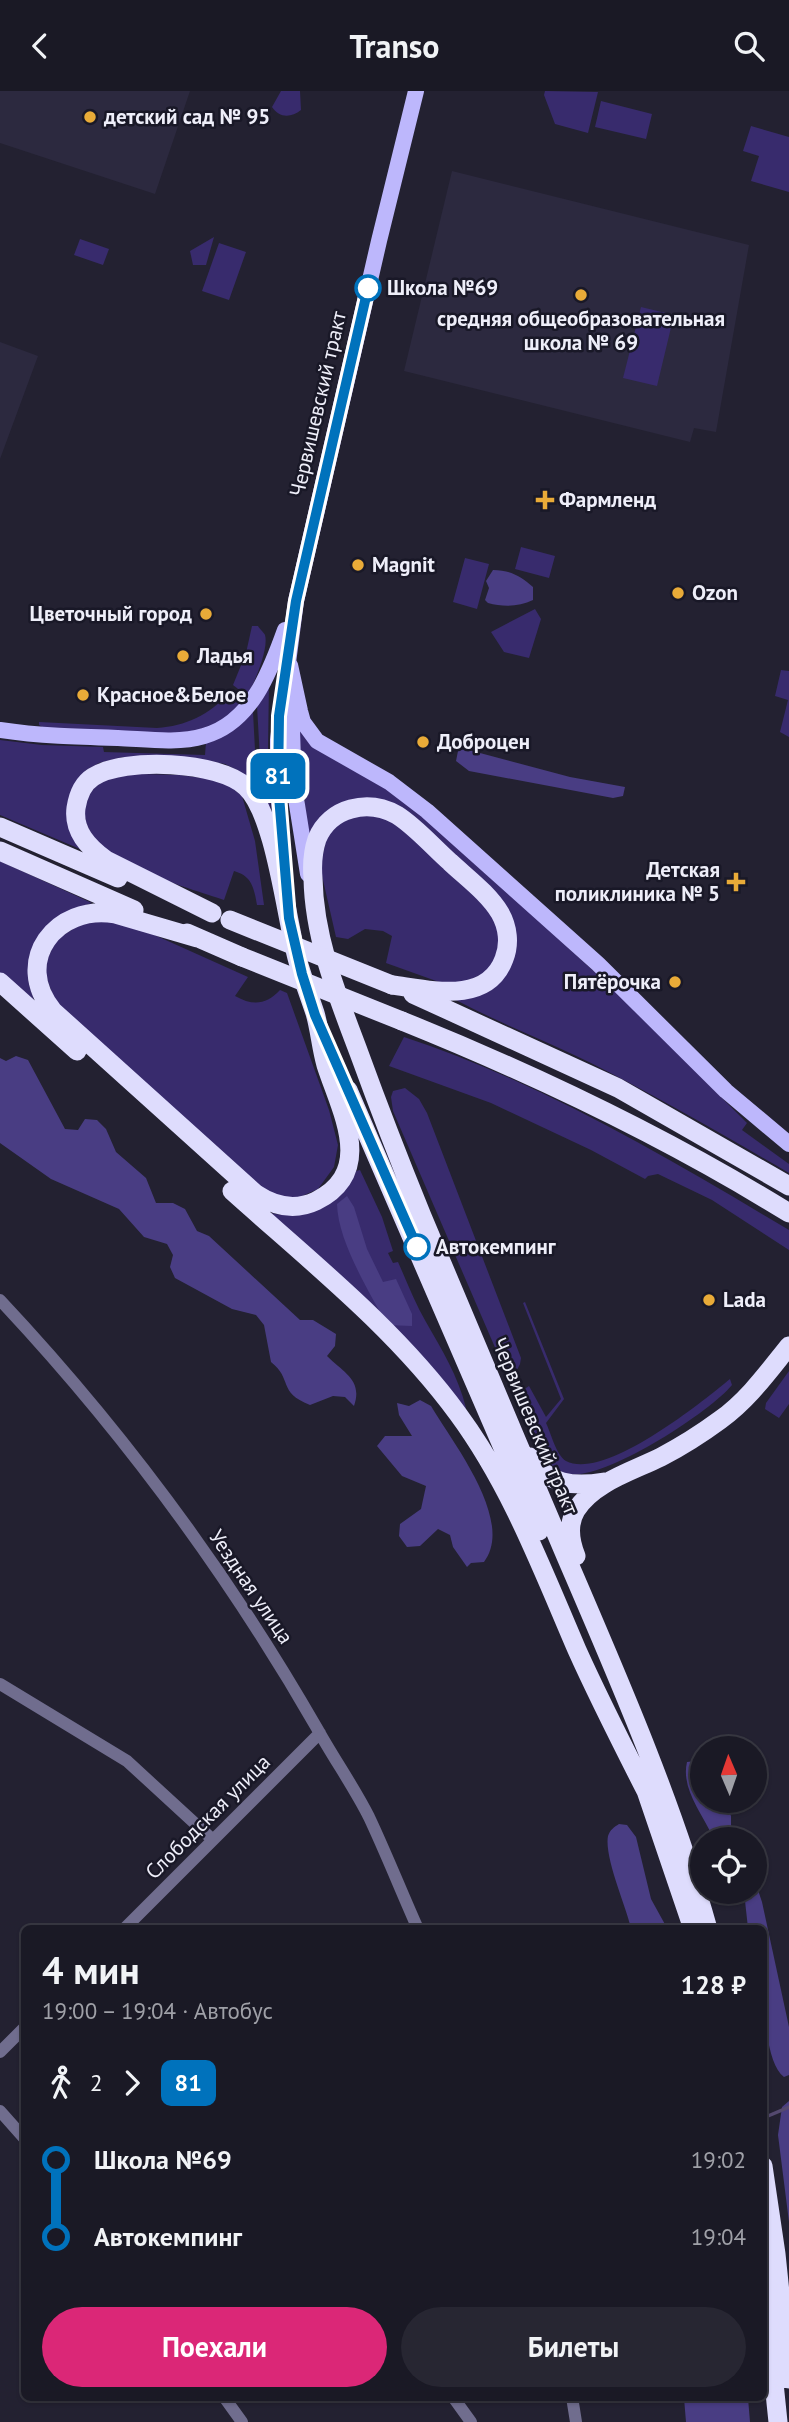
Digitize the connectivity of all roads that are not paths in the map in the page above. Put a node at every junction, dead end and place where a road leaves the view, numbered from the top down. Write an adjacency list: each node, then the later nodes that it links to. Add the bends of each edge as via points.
1 (416, 91): 2 (main road, Червишевский тракт)
2 (296, 601): 3 (main road, Червишевский тракт); 4 (main road, via 250,705 215,732 173,740)
3 (290, 654): 7 (main road, Червишевский тракт, via 294,786); 9 (main road, Червишевский тракт, via 277,756); 14 (main road, via 299,711 317,741 416,802 598,964 726,1091)
4 (0, 730)
5 (0, 827): 8 (highway)
6 (0, 851): 10 (highway)
7 (314, 907): 12 (highway, Червишевский тракт, via 312,873 318,836 336,815 365,806 405,821 494,905 504,921 508,941 503,963 489,981 454,992); 19 (highway, Червишевский тракт, via 350,1031)
8 (212, 913): 9 (highway, via 94,851 80,833 75,813 79,795 91,778 143,764 214,771 239,781 263,816); 12 (highway, bridge)
9 (289, 918): 13 (highway)
10 (197, 938): 13 (highway, via 115,914 80,915 59,926 46,942 36,979 53,1010 246,1187 265,1200 288,1207 309,1204 332,1190 345,1173 350,1154 345,1116); 16 (highway, bridge, via 558,1087)
11 (0, 982): 23 (highway, via 362,1309 458,1413 510,1498)
12 (392, 985): 15 (highway, via 618,1088)
13 (315, 1015): 23 (highway, Червишевский тракт, via 498,1434)
14 (789, 1144)
15 (789, 1186)
16 (784, 1211)
17 (0, 1300): 22 (street, Уездная улица, via 86,1396 192,1533)
18 (789, 1346): 20 (highway, via 722,1419)
19 (508, 1420): 20 (highway, via 533,1462 549,1477 574,1485); 24 (highway, Червишевский тракт, via 640,1731)
20 (612, 1481): 24 (highway, via 576,1511 570,1537 643,1713)
21 (0, 1684): 25 (street, via 127,1761)
22 (320, 1733): 25 (street, Слободская улица); 27 (street, Уездная улица, via 368,1815)
23 (647, 1793): 28 (highway)
24 (680, 1838): 29 (highway)
25 (213, 1840): 26 (street, Слободская улица)
26 (128, 1925)
27 (416, 1925)
28 (692, 1925)
29 (707, 1925)
30 (21, 2031): 31 (street)
31 (0, 2052)
32 (0, 2111): 33 (street)
33 (21, 2135)
34 (767, 2193): 36 (highway)
35 (767, 2315): 43 (highway)
36 (789, 2379)
37 (227, 2401): 40 (street)
38 (456, 2401): 41 (street)
39 (573, 2401): 42 (street)
40 (242, 2422)
41 (471, 2422)
42 (576, 2422)
43 (778, 2422)

